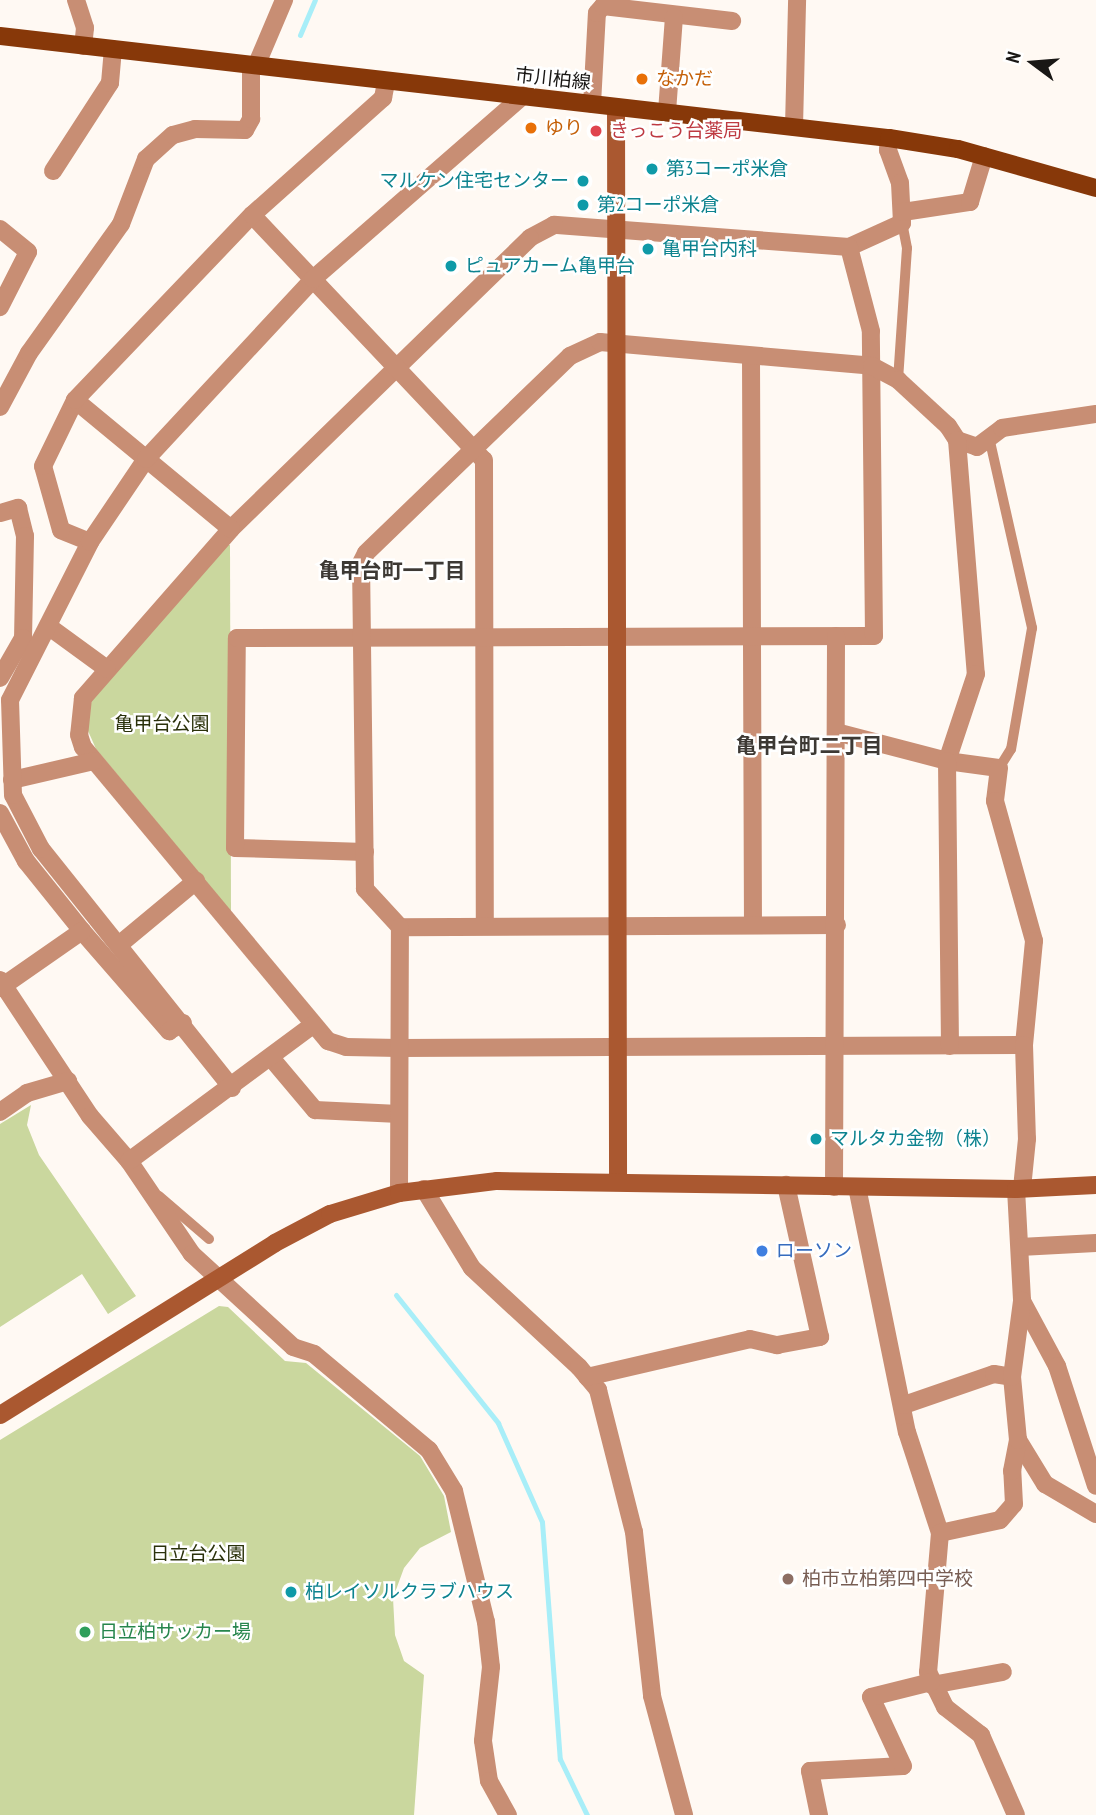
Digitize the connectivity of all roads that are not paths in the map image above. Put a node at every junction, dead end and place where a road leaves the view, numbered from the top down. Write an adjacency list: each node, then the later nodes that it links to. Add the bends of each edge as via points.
1 (76, 0): 8 (street, via 85,28)
2 (284, 0): 10 (street)
3 (797, 0): 16 (street)
4 (594, 5): 5 (street); 13 (street)
5 (674, 17): 6 (street); 15 (street)
6 (732, 21)
7 (0, 36): 8 (main road, 市川柏線)
8 (83, 46): 9 (main road, 市川柏線)
9 (113, 49): 10 (main road, 市川柏線); 19 (street, via 110,83)
10 (253, 66): 11 (main road, 市川柏線); 34 (street, via 251,119 245,130 195,129 173,135 146,159 121,224 29,353)
11 (386, 82): 12 (main road, 市川柏線); 21 (street, via 383,98)
12 (523, 96): 13 (main road, 市川柏線); 26 (street)
13 (592, 104): 14 (main road, 市川柏線)
14 (616, 107): 15 (main road, 市川柏線); 23 (street)
15 (667, 112): 16 (main road, 市川柏線)
16 (794, 127): 17 (main road, 市川柏線)
17 (889, 138): 18 (main road, 市川柏線); 22 (street)
18 (984, 156): 20 (main road, 市川柏線); 22 (street, via 970,202)
19 (53, 171)
20 (1096, 188)
21 (252, 215): 26 (street); 33 (street)
22 (902, 218): 25 (street); 32 (lane, via 907,248)
23 (618, 228): 25 (street); 28 (street); 31 (street, via 554,225 530,237)
24 (0, 229): 27 (street, via 28,252)
25 (849, 247): 30 (street, via 871,331)
26 (313, 279): 31 (street); 39 (street)
27 (0, 307)
28 (618, 343): 29 (street); 38 (street, via 600,342 570,356); 47 (street)
29 (751, 357): 30 (street); 44 (street)
30 (872, 366): 32 (street); 45 (street, via 874,636)
31 (397, 367): 38 (street); 41 (street)
32 (898, 380): 37 (street)
33 (75, 400): 39 (street); 42 (street, via 43,466 61,530)
34 (0, 407)
35 (1096, 414): 36 (street, via 1002,428)
36 (989, 437): 37 (street, via 977,447); 55 (lane, via 1032,628 1011,749)
37 (957, 440): 54 (street, via 975,674)
38 (476, 448): 46 (street, via 484,460); 48 (street, via 366,553 361,564)
39 (146, 460): 41 (street); 42 (street)
40 (0, 513): 50 (street, via 18,508 25,536 23,638)
41 (231, 529): 49 (street)
42 (90, 542): 43 (street)
43 (48, 626): 49 (street); 52 (street, via 10,700)
44 (752, 636): 45 (street); 47 (street); 62 (street)
45 (836, 636): 51 (street)
46 (484, 637): 47 (street); 48 (street); 60 (street)
47 (619, 637): 61 (street)
48 (362, 638): 58 (street); 58 (street, via 237,639 235,848)
49 (107, 669): 53 (street, via 79,710 79,735)
50 (0, 678)
51 (836, 732): 54 (street); 63 (street)
52 (6, 750): 56 (street)
53 (94, 761): 56 (street); 59 (street)
54 (947, 761): 55 (street); 73 (street)
55 (999, 768): 70 (street, via 995,801 1034,941)
56 (12, 780): 66 (street, via 13,795 41,849)
57 (0, 813): 65 (street, via 26,861)
58 (365, 852): 64 (street, via 365,889)
59 (196, 881): 66 (street); 69 (street)
60 (485, 925): 61 (street); 64 (street)
61 (619, 925): 62 (street); 71 (street)
62 (753, 925): 63 (street)
63 (837, 925): 72 (street)
64 (400, 927): 74 (street)
65 (82, 931): 67 (street); 68 (street, via 169,1031)
66 (120, 944): 68 (street)
67 (1, 985): 76 (street)
68 (183, 1023): 77 (street)
69 (313, 1024): 74 (street, via 328,1041 346,1047); 75 (street)
70 (1024, 1045): 73 (street); 87 (street, via 1027,1139)
71 (619, 1046): 72 (street); 74 (street); 81 (street)
72 (837, 1046): 73 (street); 84 (street)
73 (950, 1046)
74 (399, 1048): 79 (street)
75 (272, 1059): 77 (street); 79 (street, via 315,1110)
76 (68, 1081): 78 (street, via 27,1093); 80 (street, via 90,1116)
77 (232, 1088): 80 (street)
78 (0, 1112)
79 (399, 1114): 88 (street)
80 (129, 1161): 89 (street)
81 (618, 1182): 82 (street); 86 (street, via 497,1181)
82 (786, 1185): 84 (street); 95 (street, via 820,1337 777,1345 750,1339)
83 (1096, 1185): 87 (street)
84 (834, 1187): 85 (street)
85 (857, 1187): 87 (street); 97 (street)
86 (424, 1189): 88 (street); 95 (street, via 472,1268)
87 (1019, 1189): 92 (street)
88 (399, 1193): 93 (street, via 330,1214)
89 (152, 1199): 90 (lane, via 160,1195); 93 (street)
90 (209, 1239)
91 (1096, 1243): 92 (street)
92 (1020, 1247): 94 (street)
93 (216, 1280): 98 (street); 106 (street, via 293,1347 314,1354 429,1450 454,1491 486,1622 491,1667 484,1741 489,1781)
94 (1022, 1301): 96 (street); 100 (street, via 1057,1366)
95 (587, 1377): 107 (street, via 598,1390 634,1532 652,1696)
96 (1012, 1377): 97 (street, via 993,1374); 99 (street)
97 (904, 1405): 102 (street, via 907,1432)
98 (0, 1415)
99 (1018, 1440): 101 (street, via 1045,1484); 102 (street, via 1012,1471 1014,1504 1000,1520)
100 (1096, 1486)
101 (1096, 1514)
102 (940, 1533): 104 (street, via 926,1651)
103 (1003, 1672): 104 (street)
104 (932, 1683): 105 (street, via 945,1707 981,1735); 108 (street, via 871,1697 903,1766 810,1771)
105 (1011, 1812)
106 (508, 1815)
107 (684, 1815)
108 (819, 1815)

